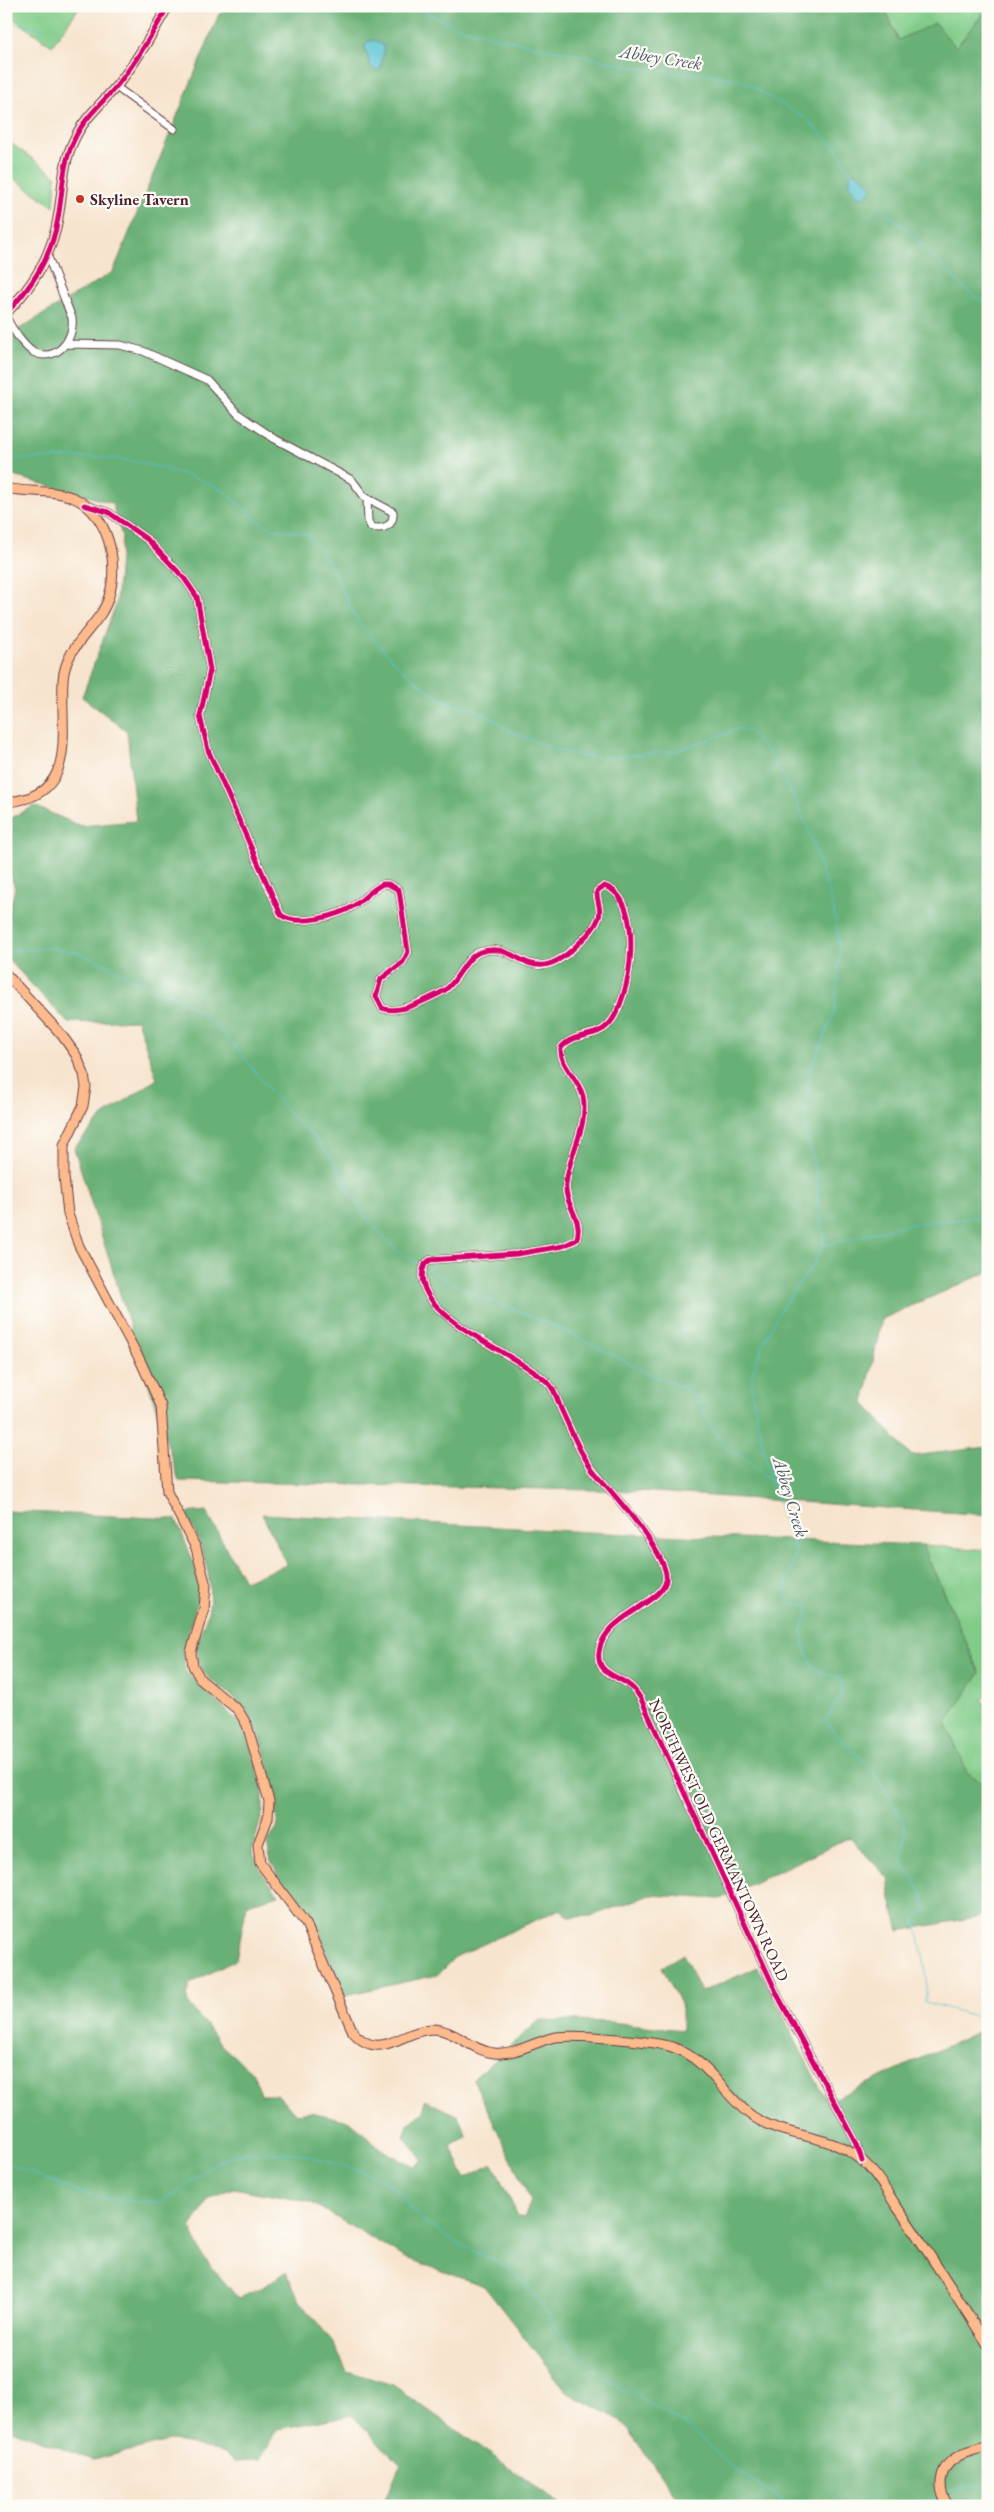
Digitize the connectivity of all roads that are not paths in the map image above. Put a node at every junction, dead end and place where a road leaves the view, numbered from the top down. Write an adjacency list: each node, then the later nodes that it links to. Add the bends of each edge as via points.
1 (168, 6): 2 (main road, via 143,50)
2 (116, 87): 3 (street); 4 (main road, via 82,125 71,146)
3 (174, 130)
4 (48, 257): 5 (main road); 6 (street, via 72,318 72,335)
5 (6, 315): 6 (street, via 28,348 35,352 52,353)
6 (66, 344): 8 (street, via 120,345 144,351 204,378 238,414 275,439 352,480)
7 (6, 488): 9 (main road, via 64,495)
8 (365, 497): 8 (street, via 371,527 388,526 393,512)
9 (84, 505): 10 (main road, via 99,521 110,550 113,571 110,595 67,662 63,679 63,755 56,776 49,786 32,798); 12 (street, NORTHWEST OLD GERMANTOWN ROAD, via 108,512 148,540 198,597 210,670 200,726 281,915 295,922 307,920 347,910 383,884 399,890 408,952 402,962 381,979 376,996 382,1008 400,1009 444,991 475,954 481,952 505,953 539,966 560,960 595,924 600,910 597,891 604,886 616,894 627,915 632,956 626,988 616,1012 603,1030 570,1039 561,1048 562,1059 578,1084 584,1104 581,1130 566,1185 578,1226 576,1240 563,1246 517,1254 430,1260 425,1264 423,1284 434,1303 450,1320 550,1385 583,1456 635,1520 664,1565 667,1574 663,1588 608,1630 600,1646 599,1662 603,1669 629,1684 641,1699 778,1996 857,2144)
10 (6, 802)
11 (6, 974): 12 (main road, via 61,1034 76,1055 84,1074 85,1098 68,1132 64,1150 68,1214 79,1246 161,1406 167,1492 196,1550 206,1586 204,1609 191,1652 193,1666 201,1680 238,1710 248,1725 269,1801 268,1815 258,1844 260,1863 306,1924 353,2032 363,2041 380,2046 419,2031 436,2030 496,2054 562,2036 670,2046 696,2060 756,2118 836,2146)
12 (862, 2161): 13 (main road, via 904,2217)
13 (988, 2345)
14 (988, 2446): 15 (main road, via 959,2455 946,2467 940,2486)
15 (948, 2506)

